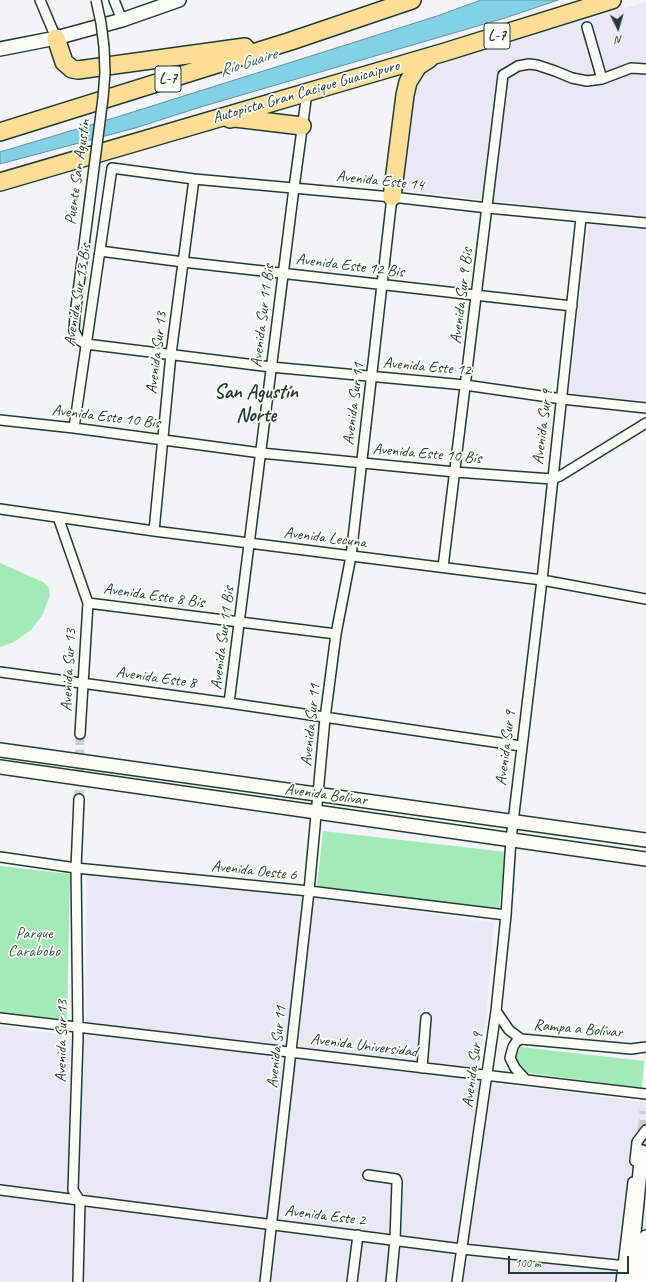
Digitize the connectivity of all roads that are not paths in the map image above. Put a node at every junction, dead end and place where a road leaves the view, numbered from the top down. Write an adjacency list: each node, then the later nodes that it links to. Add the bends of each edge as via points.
1 (40, 0): 9 (street)
2 (96, 0): 33 (street, Puente San Agustín, bridge, via 104,47 105,73 74,331 79,340)
3 (114, 0): 7 (street)
4 (176, 0): 7 (main road)
5 (412, 0): 10 (highway, L-7)
6 (612, 0): 12 (highway, Autopista Gran Cacique Guaicaipuro / L-7)
7 (122, 20): 9 (main road)
8 (587, 27): 14 (street)
9 (56, 38): 10 (highway, via 64,62 72,69 78,70); 11 (main road)
10 (291, 41): 18 (highway, L-7)
11 (0, 49)
12 (445, 52): 16 (highway, Autopista Gran Cacique Guaicaipuro / L-7); 23 (highway, via 418,66 408,82)
13 (646, 69): 14 (street, via 631,68)
14 (602, 79): 24 (street, Avenida Sur 9 Bis, via 587,81 572,78 529,64 518,66 503,75)
15 (306, 100): 17 (street, Avenida Sur 11 Bis)
16 (202, 122): 17 (highway, via 235,118); 21 (highway, Autopista Gran Cacique Guaicaipuro / L-7)
17 (302, 126): 22 (street, Avenida Sur 11 Bis)
18 (0, 132)
19 (112, 168): 20 (street, Avenida Este 14); 27 (street, Avenida Sur 13 Bis)
20 (194, 179): 22 (street, Avenida Este 14); 28 (street, Avenida Sur 13)
21 (0, 182)
22 (294, 188): 23 (street, Avenida Este 14); 29 (street, Avenida Sur 11 Bis)
23 (392, 196): 24 (street, Avenida Este 14); 30 (street, Avenida Sur 11)
24 (488, 208): 25 (street, Avenida Este 14); 31 (street, Avenida Sur 9 Bis)
25 (581, 218): 26 (street, Avenida Este 14); 32 (street, Avenida Sur 9)
26 (646, 223)
27 (100, 250): 28 (street, Avenida Este 12 Bis); 33 (street, Avenida Sur 13 Bis)
28 (184, 262): 29 (street, Avenida Este 12 Bis); 34 (street, Avenida Sur 13)
29 (283, 273): 30 (street, Avenida Este 12 Bis); 35 (street, Avenida Sur 11 Bis)
30 (382, 285): 31 (street, Avenida Este 12 Bis); 36 (street, Avenida Sur 11)
31 (477, 296): 32 (street, Avenida Este 12 Bis); 37 (street, Avenida Sur 9 Bis)
32 (572, 306): 38 (street, Avenida Sur 9)
33 (86, 344): 34 (street, Avenida Este 12); 42 (street, Avenida Sur 13 Bis)
34 (171, 354): 35 (street, Avenida Este 12); 43 (street, Avenida Sur 13)
35 (271, 367): 36 (street, Avenida Este 12); 44 (street, Avenida Sur 11 Bis)
36 (372, 377): 37 (street, Avenida Este 12); 45 (street, Avenida Sur 11)
37 (465, 385): 38 (street, Avenida Este 12); 46 (street, Avenida Sur 9 Bis)
38 (562, 399): 39 (street, Avenida Este 12); 47 (street, Avenida Sur 9)
39 (646, 408)
40 (0, 420): 42 (street, Avenida Este 10 Bis)
41 (646, 423): 47 (street)
42 (74, 428): 43 (street, Avenida Este 10 Bis)
43 (162, 439): 44 (street, Avenida Este 10 Bis); 50 (street, Avenida Sur 13)
44 (261, 452): 45 (street, Avenida Este 10 Bis); 51 (street, Avenida Sur 11 Bis)
45 (362, 463): 46 (street, Avenida Este 10 Bis); 52 (street, Avenida Sur 11)
46 (455, 472): 47 (street, Avenida Este 10 Bis); 53 (street, Avenida Sur 9 Bis)
47 (552, 479): 54 (street, Avenida Sur 9)
48 (0, 509): 49 (street, Avenida Lecuna)
49 (58, 516): 50 (street, Avenida Lecuna); 56 (street, Avenida Sur 13)
50 (154, 531): 51 (street, Avenida Lecuna)
51 (249, 543): 52 (street, Avenida Lecuna); 57 (street, Avenida Sur 11 Bis)
52 (351, 556): 53 (street, Avenida Lecuna); 58 (street, Avenida Sur 11)
53 (444, 568): 54 (street, Avenida Lecuna)
54 (542, 580): 55 (street, Avenida Lecuna); 64 (street, Avenida Sur 9)
55 (646, 599)
56 (88, 603): 57 (street, Avenida Este 8 Bis); 60 (street, Avenida Sur 13)
57 (240, 623): 58 (street, Avenida Este 8 Bis); 61 (street, Avenida Sur 11 Bis)
58 (336, 634): 62 (street, Avenida Sur 11)
59 (0, 672): 60 (street, Avenida Este 8)
60 (84, 683): 61 (street, Avenida Este 8); 63 (street, Avenida Sur 13)
61 (229, 703): 62 (street, Avenida Este 8)
62 (326, 718): 64 (street, Avenida Este 8); 67 (street, Avenida Sur 11)
63 (80, 734)
64 (521, 746): 70 (street, Avenida Sur 9)
65 (0, 750): 67 (main road, Avenida Bolívar)
66 (0, 767): 69 (main road, Avenida Bolívar)
67 (319, 794): 69 (street, Avenida Sur 11); 70 (main road, Avenida Bolívar)
68 (79, 799): 75 (street, Avenida Sur 13)
69 (317, 811): 71 (main road, Avenida Bolívar); 76 (street, Avenida Sur 11)
70 (513, 821): 71 (street, Avenida Sur 9); 72 (main road, Avenida Bolívar)
71 (511, 839): 74 (main road, Avenida Bolívar); 77 (street, Avenida Sur 9)
72 (646, 840)
73 (0, 857): 75 (street, Avenida Oeste 6)
74 (646, 859)
75 (76, 868): 76 (street, Avenida Oeste 6); 81 (street, Avenida Sur 13)
76 (309, 891): 77 (street, Avenida Oeste 6); 84 (street, Avenida Sur 11)
77 (506, 915): 78 (street, Avenida Sur 9)
78 (496, 1011): 82 (street, Rampa a Bolívar, via 509,1030); 86 (street, Avenida Sur 9)
79 (0, 1018): 81 (street, Avenida Universidad)
80 (426, 1018): 85 (street)
81 (78, 1027): 84 (street, Avenida Universidad); 96 (street, Avenida Sur 13, via 73,1190)
82 (521, 1039): 83 (street, Rampa a Bolívar, via 631,1049); 87 (street, via 513,1047 510,1058)
83 (646, 1047)
84 (292, 1052): 85 (street, Avenida Universidad); 97 (street, Avenida Sur 11)
85 (422, 1068): 86 (street, Avenida Universidad)
86 (487, 1076): 87 (street, Avenida Universidad); 101 (street, Avenida Sur 9)
87 (526, 1080): 88 (street, Avenida Universidad)
88 (631, 1092): 89 (street, Avenida Universidad); 90 (street)
89 (646, 1094)
90 (646, 1098)
91 (646, 1130): 93 (street)
92 (646, 1134): 93 (street)
93 (640, 1147): 102 (main road); 102 (street, via 626,1241)
94 (368, 1176): 100 (street, via 396,1179)
95 (0, 1190): 96 (street, Avenida Este 2)
96 (80, 1201): 97 (street, Avenida Este 2); 103 (street, Avenida Sur 13)
97 (272, 1225): 98 (street, Avenida Este 2); 104 (street, Avenida Sur 11)
98 (358, 1235): 100 (street, Avenida Este 2); 105 (street)
99 (646, 1237): 102 (main road)
100 (395, 1240): 101 (street, Avenida Este 2); 106 (street)
101 (462, 1248): 102 (street, Avenida Este 2); 107 (street, Avenida Sur 9)
102 (639, 1268): 108 (main road); 109 (main road); 110 (main road)
103 (78, 1282)
104 (265, 1282)
105 (352, 1282)
106 (390, 1282)
107 (457, 1282)
108 (622, 1282)
109 (629, 1282)
110 (641, 1282)

